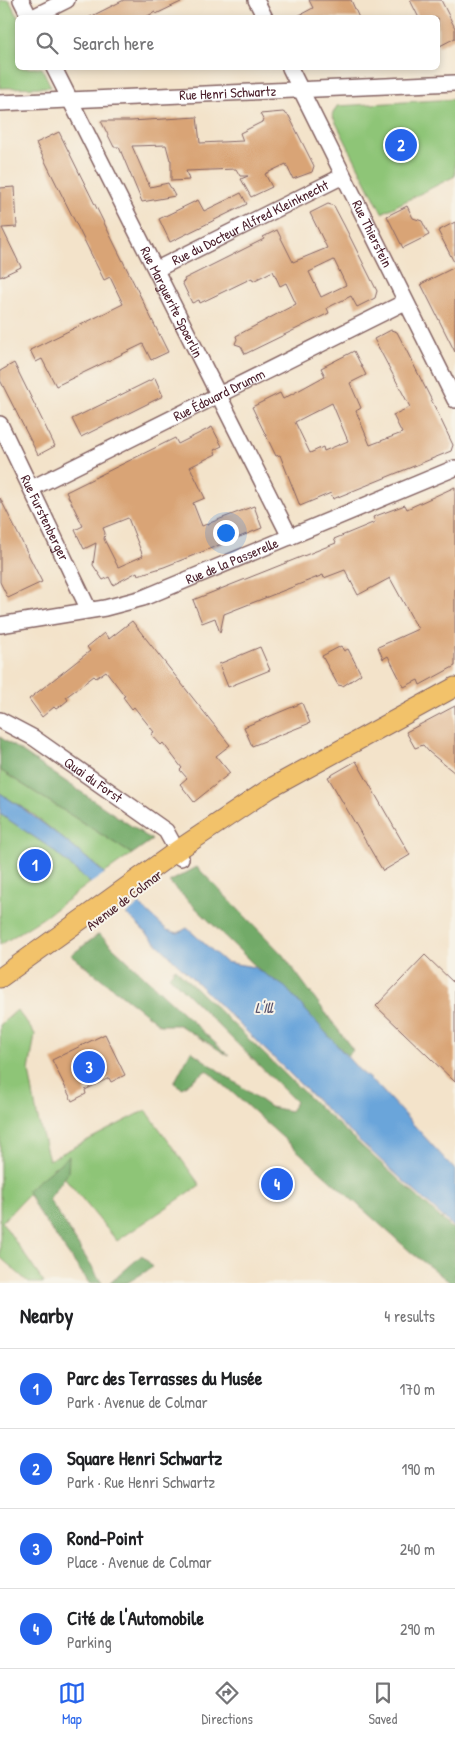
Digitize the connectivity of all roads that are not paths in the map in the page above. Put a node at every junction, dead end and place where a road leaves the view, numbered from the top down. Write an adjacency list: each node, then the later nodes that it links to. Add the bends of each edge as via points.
1 (21, 0): 4 (street)
2 (67, 0): 5 (street)
3 (256, 0): 6 (street)
4 (28, 15)
5 (36, 15)
6 (264, 15)
7 (55, 70): 11 (street, Rue Marguerite Spoerlin)
8 (291, 70): 10 (street, Rue Thierstein)
9 (455, 83): 10 (street, Rue Henri Schwartz)
10 (302, 90): 11 (street, Rue Henri Schwartz); 13 (street, Rue Thierstein)
11 (72, 100): 12 (street, Rue Henri Schwartz); 14 (street, Rue Marguerite Spoerlin)
12 (0, 103)
13 (343, 176): 14 (street, Rue du Docteur Alfred Kleinknecht); 15 (street, Rue Thierstein)
14 (157, 269): 16 (street, Rue Marguerite Spoerlin)
15 (405, 302): 16 (street, Rue Édouard Drumm); 17 (street, Rue Thierstein)
16 (220, 395): 20 (street, Rue Édouard Drumm); 21 (street, Rue Marguerite Spoerlin)
17 (455, 400)
18 (0, 424): 20 (street, Rue Furstenberger)
19 (455, 468): 21 (street, Rue de la Passerelle)
20 (32, 488): 22 (street, Rue Furstenberger)
21 (290, 537): 22 (street, Rue de la Passerelle, via 143,598)
22 (89, 610): 23 (street, Rue de la Passerelle)
23 (0, 625)
24 (455, 687): 26 (main road, Avenue de Colmar, via 269,789)
25 (0, 720): 26 (street, Quai du Forst, via 34,738 166,831)
26 (174, 858): 27 (main road, Avenue de Colmar); 27 (main road, Avenue de Colmar, via 88,915)
27 (60, 941): 28 (main road, Avenue de Colmar); 29 (main road, Avenue de Colmar)
28 (0, 978)
29 (0, 993)

